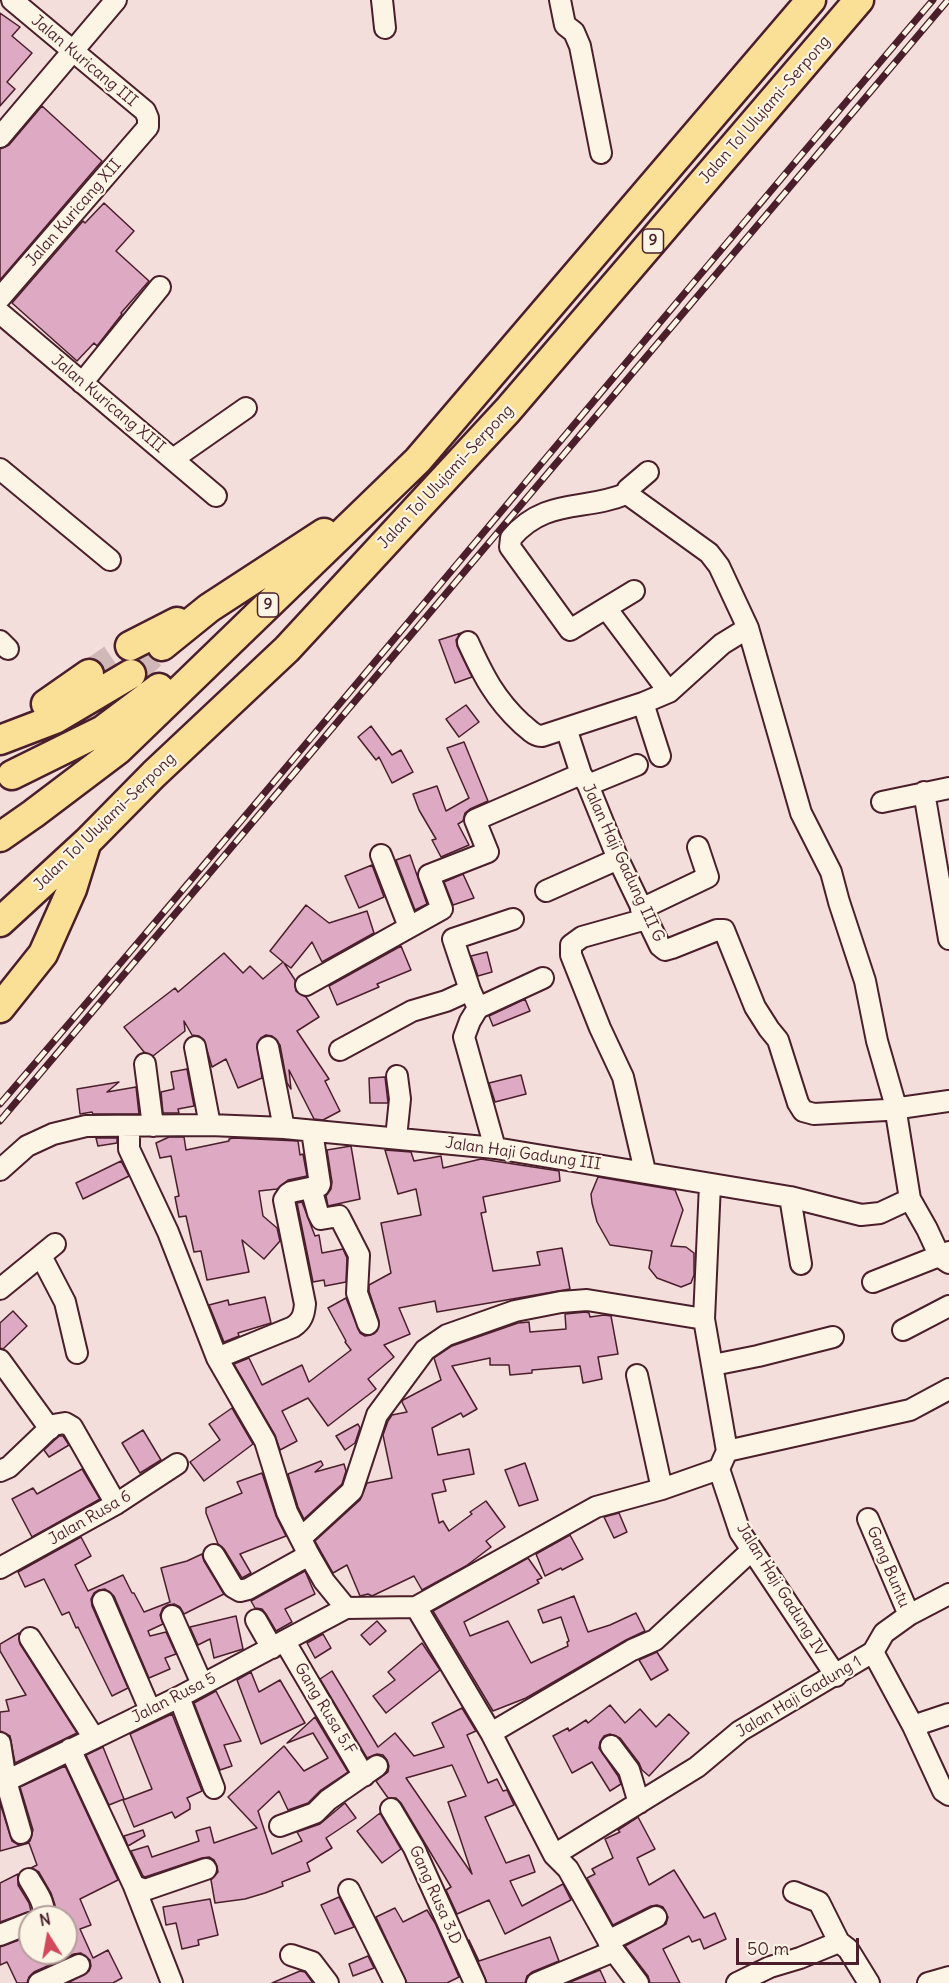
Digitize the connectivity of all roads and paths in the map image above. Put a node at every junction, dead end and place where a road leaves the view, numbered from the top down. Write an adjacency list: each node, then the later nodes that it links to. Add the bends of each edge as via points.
1 (12, 0): 8 (street, Jalan Kuricang III)
2 (116, 0): 8 (street)
3 (382, 0): 7 (street)
4 (560, 0): 11 (street, via 565,25 574,32 580,46)
5 (811, 0): 18 (highway, Jalan Tol Ulujami–Serpong / 9)
6 (859, 0): 46 (highway, Jalan Tol Ulujami–Serpong / 9, via 508,410 287,649)
7 (385, 28)
8 (72, 51): 9 (street, Jalan Kuricang III, via 145,111); 10 (street)
9 (148, 127): 13 (street, Jalan Kuricang XII)
10 (2, 131)
11 (601, 153)
12 (160, 287): 15 (street)
13 (0, 298)
14 (0, 313): 15 (street, Jalan Kuricang XIII)
15 (82, 383): 17 (street, Jalan Kuricang XIII)
16 (246, 408): 17 (street)
17 (173, 459): 22 (street, Jalan Kuricang XIII)
18 (418, 460): 23 (highway); 45 (highway, Jalan Tol Ulujami–Serpong / 9, via 119,749)
19 (0, 469): 24 (street)
20 (648, 472): 21 (street)
21 (628, 493): 27 (street, via 543,513 511,538 510,547 570,630); 28 (street, via 709,553)
22 (216, 496)
23 (322, 534): 26 (highway); 40 (highway, via 233,623 151,696 103,730)
24 (110, 560)
25 (634, 591): 27 (street)
26 (209, 608): 30 (highway); 31 (highway)
27 (606, 608): 34 (street)
28 (748, 628): 34 (street, via 722,644); 69 (street, via 801,813 831,872 866,981 877,1041)
29 (468, 642): 36 (street, via 486,682 506,709 529,730 542,736)
30 (130, 646)
31 (162, 646)
32 (89, 674): 37 (highway)
33 (130, 674): 37 (highway, via 55,719)
34 (669, 692): 35 (street)
35 (643, 703): 36 (street); 38 (street)
36 (566, 728): 41 (street, Jalan Haji Gadung III G)
37 (0, 738)
38 (660, 756)
39 (637, 765): 41 (street)
40 (12, 775)
41 (585, 780): 49 (street, Jalan Haji Gadung III G); 51 (street, via 475,819 488,852 429,875)
42 (949, 788): 43 (street)
43 (924, 792): 44 (street); 56 (street)
44 (882, 802)
45 (0, 837)
46 (87, 842): 54 (highway, Jalan Tol Ulujami–Serpong / 9); 61 (highway, via 72,889 43,954)
47 (698, 847): 52 (street, via 708,877)
48 (381, 855): 55 (street)
49 (618, 859): 50 (street); 52 (street, Jalan Haji Gadung III G)
50 (546, 891)
51 (442, 909): 55 (street); 57 (street)
52 (644, 914): 69 (street, Jalan Haji Gadung III G, via 665,950 724,930 755,1007 778,1040 803,1111 814,1114); 78 (street, via 582,937 571,945 571,955 623,1077)
53 (513, 919): 57 (street)
54 (0, 922)
55 (409, 927): 59 (street)
56 (949, 939)
57 (454, 942): 60 (street)
58 (543, 978): 62 (street)
59 (306, 986)
60 (470, 990): 62 (street); 65 (street, via 412,1011)
61 (0, 1008)
62 (478, 1008): 76 (street, via 464,1037)
63 (195, 1047): 70 (street)
64 (268, 1047): 73 (street)
65 (340, 1050)
66 (145, 1064): 71 (street)
67 (397, 1076): 75 (street, via 400,1099)
68 (949, 1101): 69 (street, Jalan Haji Gadung III G)
69 (896, 1108): 82 (street)
70 (210, 1125): 71 (street, Jalan Haji Gadung III); 73 (street, Jalan Haji Gadung III)
71 (153, 1126): 72 (street, Jalan Haji Gadung III)
72 (129, 1127): 77 (street, Jalan Haji Gadung III, via 86,1126 53,1134 27,1146); 93 (street, via 129,1149 168,1232)
73 (284, 1128): 74 (street, Jalan Haji Gadung III)
74 (312, 1131): 75 (street, Jalan Haji Gadung III); 80 (street, via 320,1180 319,1186)
75 (396, 1137): 76 (street, Jalan Haji Gadung III)
76 (495, 1148): 78 (street, Jalan Haji Gadung III)
77 (0, 1170)
78 (645, 1171): 79 (street, Jalan Haji Gadung III)
79 (710, 1184): 81 (street, Jalan Haji Gadung III); 88 (street)
80 (311, 1188): 89 (street, via 321,1219 339,1216 359,1255 357,1293); 93 (street, via 288,1194 284,1200 306,1304 301,1322)
81 (790, 1197): 82 (street, Jalan Haji Gadung III, via 861,1215 880,1213); 84 (street)
82 (909, 1199): 83 (street)
83 (946, 1258): 85 (street)
84 (801, 1264)
85 (873, 1282)
86 (0, 1289): 92 (street, via 48,1250)
87 (949, 1306): 90 (street)
88 (704, 1319): 95 (street); 106 (street, via 587,1300 515,1311 447,1335 425,1350 377,1415 352,1491)
89 (368, 1324)
90 (903, 1330)
91 (833, 1337): 95 (street)
92 (77, 1353)
93 (217, 1358): 106 (street, via 265,1440 287,1512)
94 (0, 1360): 98 (street)
95 (714, 1365): 99 (street)
96 (637, 1375): 103 (street)
97 (949, 1389): 99 (street, via 910,1410)
98 (50, 1429): 102 (street); 104 (street, via 65,1423 72,1427)
99 (728, 1451): 101 (street)
100 (177, 1464): 104 (street, Jalan Rusa 6)
101 (719, 1469): 103 (street); 107 (street, Jalan Haji Gadung IV, via 740,1532)
102 (0, 1471)
103 (662, 1489): 113 (street, via 596,1507)
104 (116, 1504): 109 (street, Jalan Rusa 6)
105 (868, 1519): 114 (street, Gang Buntu)
106 (305, 1546): 108 (street, via 240,1591 233,1587); 112 (street, via 324,1581)
107 (752, 1550): 120 (street, Jalan Haji Gadung IV); 126 (street, via 655,1640)
108 (214, 1555)
109 (0, 1568)
110 (949, 1594): 114 (street, Jalan Haji Gadung 1)
111 (103, 1601): 123 (street)
112 (346, 1608): 113 (street); 118 (street, Jalan Rusa 5)
113 (416, 1608): 126 (street)
114 (909, 1615): 119 (street, Jalan Haji Gadung 1, via 884,1633)
115 (172, 1616): 121 (street)
116 (256, 1620): 118 (street, Gang Rusa 5.F)
117 (30, 1638): 127 (street)
118 (278, 1645): 121 (street, Jalan Rusa 5); 136 (street, Gang Rusa 5.F, via 371,1771 315,1813)
119 (873, 1652): 120 (street, Jalan Haji Gadung 1); 125 (street)
120 (836, 1676): 134 (street, Jalan Haji Gadung 1, via 740,1731 697,1767)
121 (202, 1684): 122 (street, Jalan Rusa 5)
122 (179, 1697): 123 (street, Jalan Rusa 5); 132 (street)
123 (150, 1710): 127 (street, Jalan Rusa 5)
124 (949, 1714): 125 (street)
125 (913, 1726): 133 (street, via 943,1791)
126 (491, 1734): 138 (street)
127 (94, 1738): 130 (street, Jalan Rusa 5)
128 (0, 1743): 131 (street)
129 (611, 1746): 134 (street, via 629,1770)
130 (70, 1749): 131 (street, Jalan Rusa 5); 141 (street)
131 (3, 1783): 137 (street)
132 (214, 1788)
133 (949, 1795)
134 (639, 1803): 138 (street, Jalan Haji Gadung 1)
135 (391, 1809): 157 (street, Gang Rusa 3.D, via 414,1848)
136 (280, 1826)
137 (21, 1833)
138 (554, 1855): 149 (street, via 568,1869)
139 (206, 1869): 141 (street, via 145,1890)
140 (29, 1879): 144 (street)
141 (134, 1886): 154 (street)
142 (349, 1890): 156 (street)
143 (794, 1892): 148 (street, via 819,1902)
144 (43, 1905)
145 (656, 1917): 149 (street)
146 (18, 1928): 147 (street)
147 (0, 1935)
148 (839, 1942): 160 (street, via 770,1966); 161 (street, via 848,1949)
149 (611, 1946): 158 (street); 159 (street)
150 (291, 1955): 155 (street, via 312,1962)
151 (79, 1965): 153 (street)
152 (949, 1977): 162 (street)
153 (39, 1983)
154 (172, 1983)
155 (328, 1983)
156 (395, 1983)
157 (475, 1983)
158 (537, 1983)
159 (638, 1983)
160 (737, 1983)
161 (869, 1983)
162 (928, 1983)

